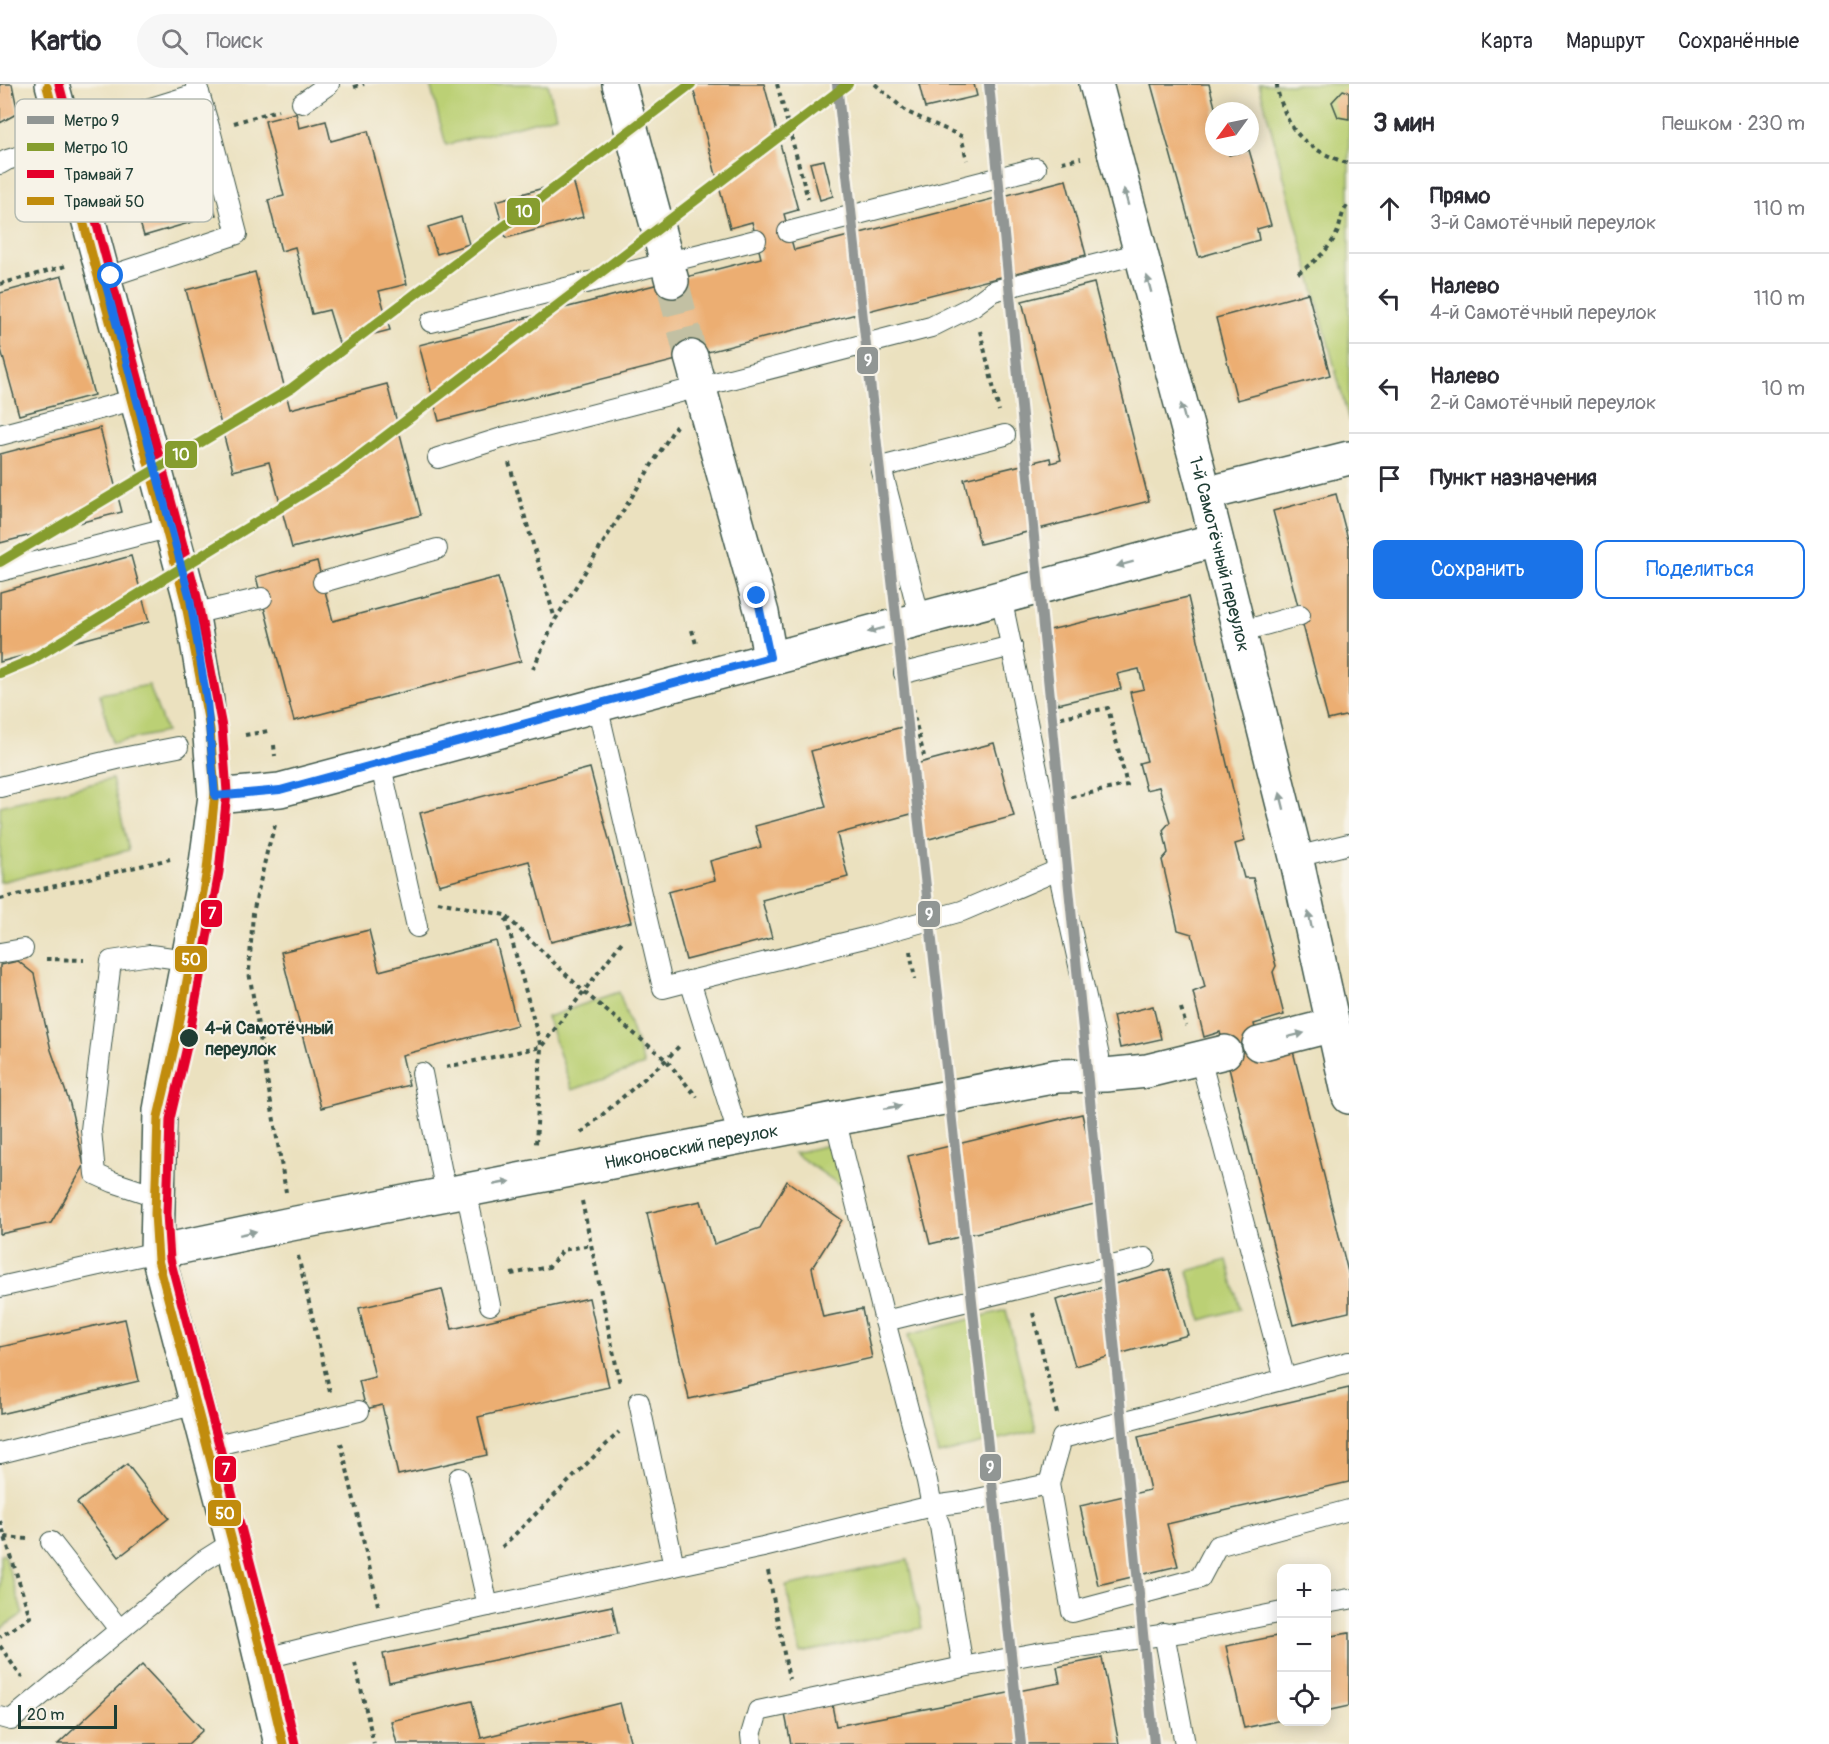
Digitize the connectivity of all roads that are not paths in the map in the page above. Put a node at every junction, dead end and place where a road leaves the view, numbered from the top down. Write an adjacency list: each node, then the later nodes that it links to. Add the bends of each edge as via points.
1 (52, 84): 6 (street)
2 (329, 84): 8 (lane)
3 (619, 84): 17 (street)
4 (1096, 84): 16 (street, 1-й Самотёчный переулок, one-way to 4)
5 (197, 89): 7 (lane)
6 (59, 99)
7 (171, 99)
8 (302, 103)
9 (213, 142): 18 (lane, via 237,234)
10 (15, 157): 11 (lane)
11 (0, 164)
12 (1036, 168): 14 (lane)
13 (93, 222): 18 (street)
14 (788, 232)
15 (756, 240): 17 (lane)
16 (1141, 253): 20 (lane, via 993,291 974,306 930,327); 26 (street, 1-й Самотёчный переулок, one-way to 16)
17 (669, 272): 19 (lane)
18 (104, 278): 21 (street)
19 (431, 322)
20 (696, 372): 24 (lane); 39 (street, via 762,613)
21 (137, 399): 22 (lane); 27 (street)
22 (0, 435)
23 (1005, 435): 36 (lane, via 881,467)
24 (438, 458)
25 (1348, 461): 26 (street)
26 (1205, 494): 28 (street, 1-й Самотёчный переулок)
27 (171, 527): 30 (lane); 34 (street)
28 (1216, 540): 32 (street, one-way to 32); 37 (street, 1-й Самотёчный переулок)
29 (437, 549): 31 (lane)
30 (0, 571)
31 (323, 582)
32 (1001, 597): 36 (street); 38 (lane)
33 (262, 598): 34 (lane)
34 (192, 614): 45 (street, via 207,701)
35 (1300, 615): 37 (lane)
36 (920, 619): 39 (street, one-way to 39)
37 (1239, 632): 47 (street, 1-й Самотёчный переулок, one-way to 37)
38 (1012, 646): 40 (lane); 48 (lane)
39 (770, 657): 41 (street)
40 (904, 673)
41 (597, 705): 43 (street); 53 (lane, via 663,988)
42 (178, 747): 44 (lane)
43 (380, 762): 45 (street, via 280,790); 49 (lane)
44 (0, 788)
45 (215, 796): 52 (street)
46 (1349, 844): 47 (lane)
47 (1296, 857): 54 (street, 1-й Самотёчный переулок, one-way to 47)
48 (1058, 870): 53 (lane, via 962,911); 57 (lane)
49 (417, 927)
50 (23, 948): 51 (lane)
51 (0, 953)
52 (187, 960): 63 (street, via 160,1110); 63 (lane, via 150,955 111,961 91,1130 95,1174)
53 (690, 981): 61 (lane)
54 (1333, 1025): 55 (street, one-way to 54); 59 (street, 1-й Самотёчный переулок)
55 (1259, 1044)
56 (1212, 1055): 60 (street, Никоновский переулок, one-way to 56, via 1057,1076 1147,1071); 70 (lane)
57 (1100, 1056)
58 (422, 1073): 62 (lane)
59 (1349, 1097)
60 (835, 1118): 61 (street, Никоновский переулок); 68 (lane)
61 (739, 1137): 62 (street, Никоновский переулок, one-way to 61)
62 (456, 1192): 64 (street, Никоновский переулок, one-way to 62); 67 (lane)
63 (158, 1197): 64 (street)
64 (157, 1252): 66 (lane); 72 (street)
65 (1144, 1258): 68 (lane)
66 (0, 1287)
67 (489, 1305)
68 (885, 1321): 78 (lane)
69 (1349, 1362): 70 (lane)
70 (1285, 1379): 77 (lane, via 1062,1438)
71 (639, 1402): 82 (lane)
72 (197, 1404): 74 (street); 75 (lane)
73 (359, 1411): 74 (lane)
74 (208, 1447): 81 (street)
75 (0, 1453)
76 (459, 1478): 85 (lane)
77 (1049, 1484): 78 (lane); 79 (lane, via 1072,1612 1200,1578 1217,1546)
78 (932, 1506): 82 (lane); 90 (lane, via 940,1526)
79 (1349, 1510)
80 (51, 1542): 87 (lane)
81 (233, 1542): 87 (lane, via 211,1554); 89 (street)
82 (674, 1566): 85 (lane)
83 (1349, 1599): 84 (lane)
84 (1331, 1602)
85 (488, 1606): 89 (lane)
86 (1277, 1613): 88 (lane)
87 (118, 1629): 91 (lane, via 11,1720)
88 (1164, 1633): 90 (lane); 94 (lane)
89 (262, 1659): 92 (street)
90 (963, 1667): 93 (lane, via 758,1711)
91 (0, 1717)
92 (280, 1744)
93 (752, 1744)
94 (1185, 1744)

